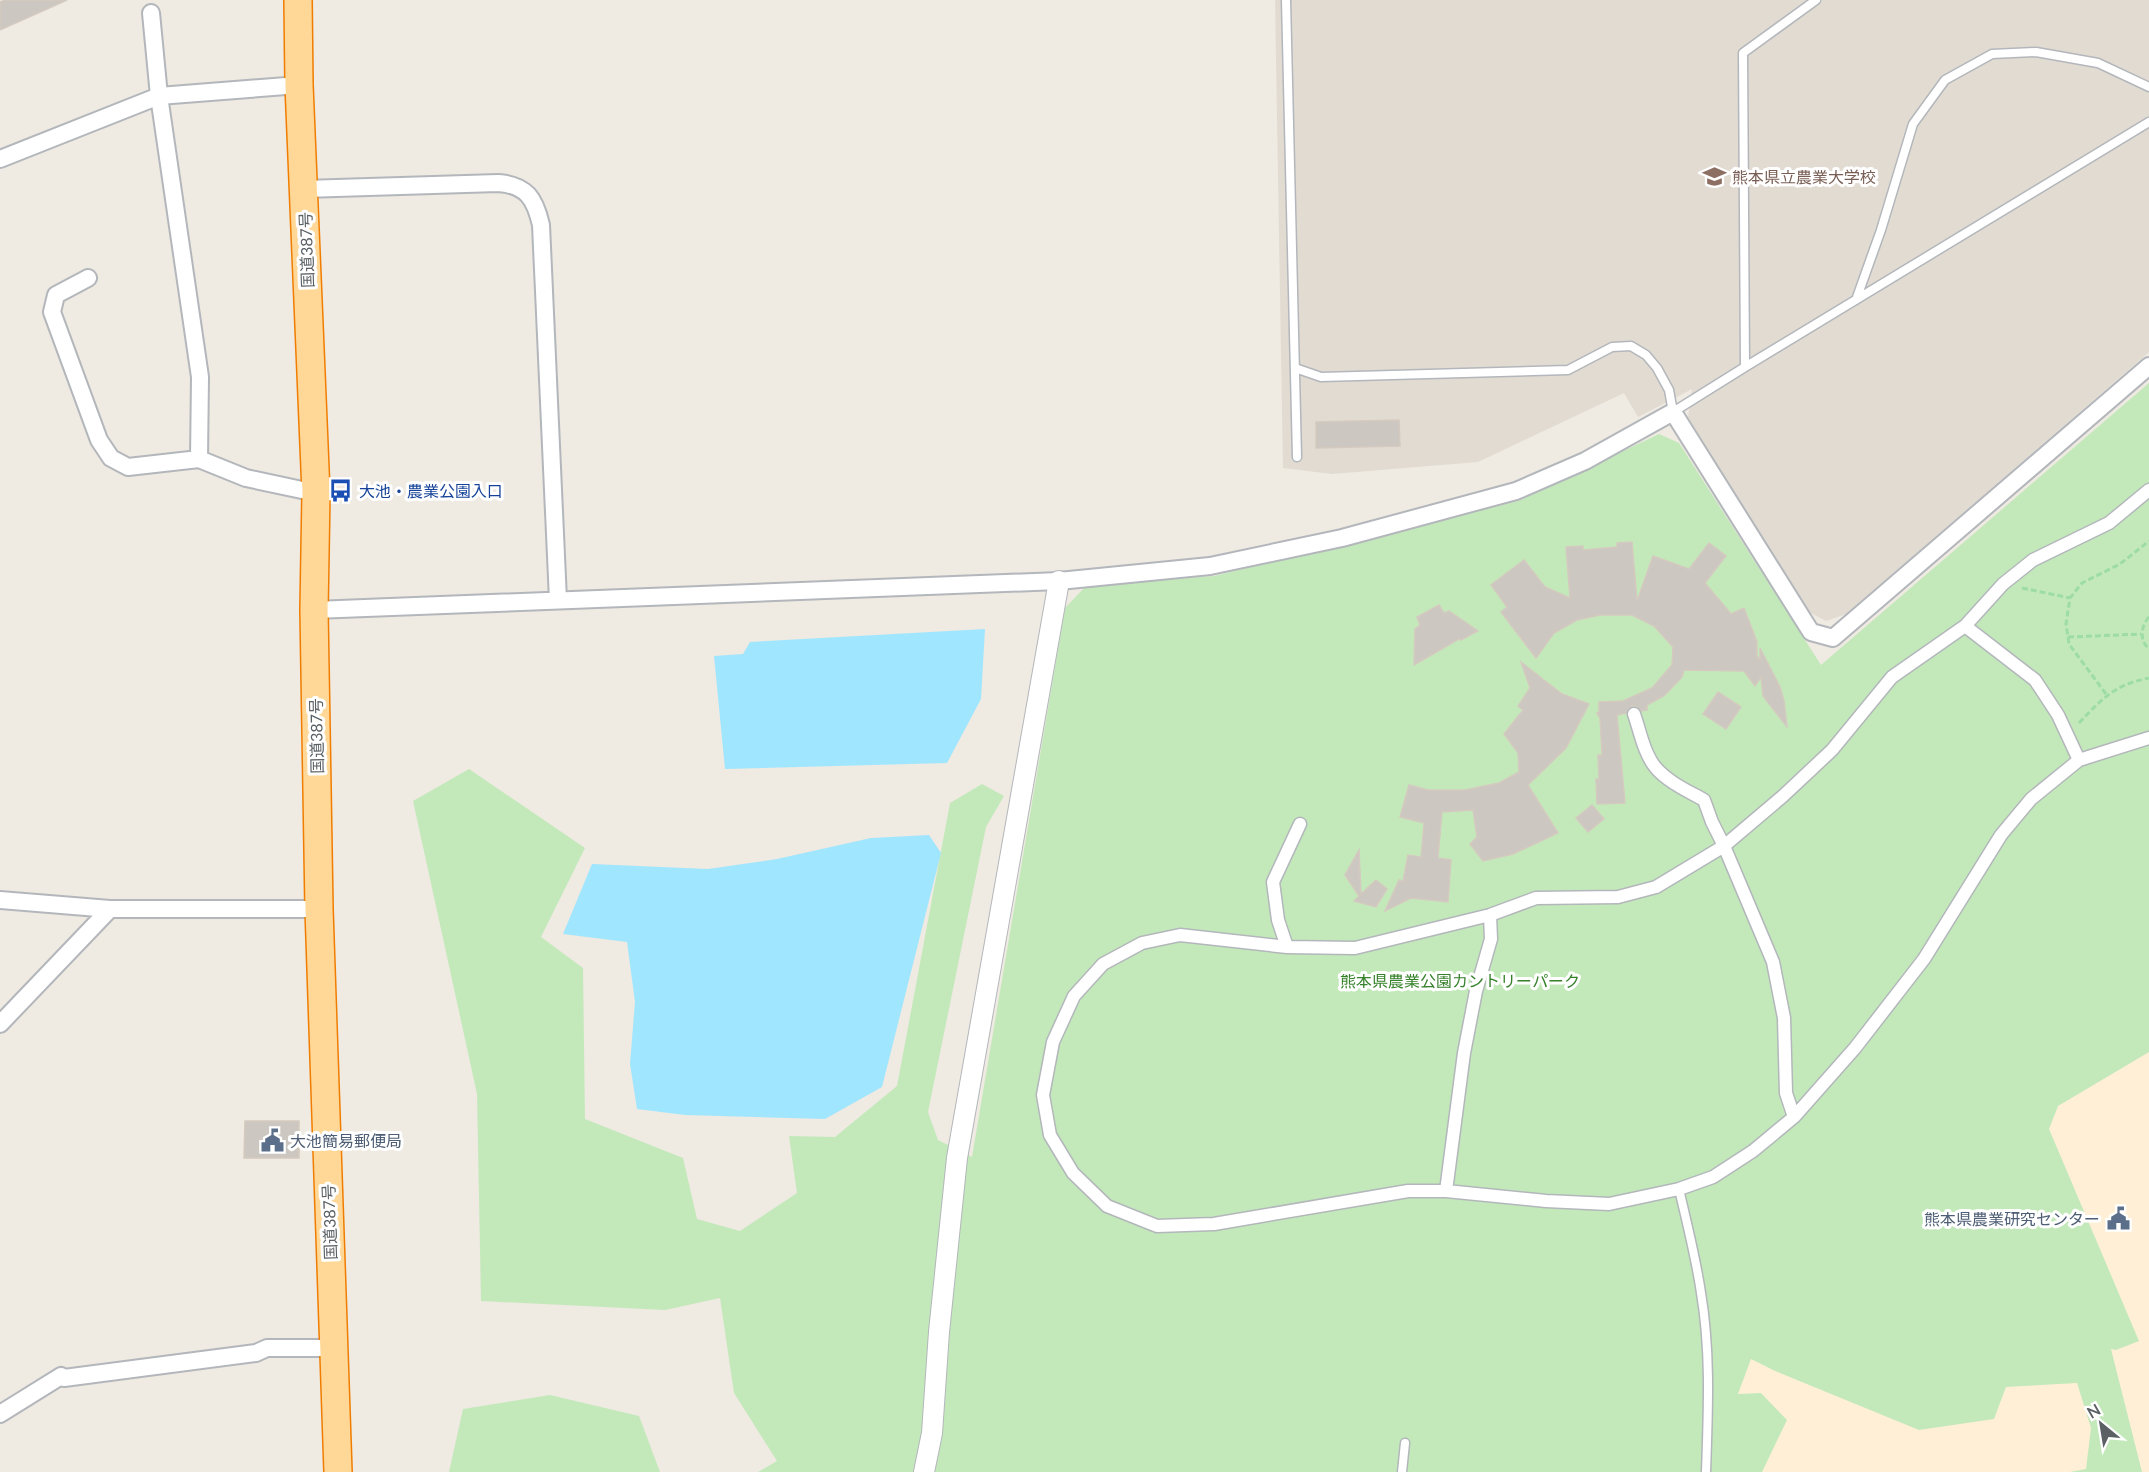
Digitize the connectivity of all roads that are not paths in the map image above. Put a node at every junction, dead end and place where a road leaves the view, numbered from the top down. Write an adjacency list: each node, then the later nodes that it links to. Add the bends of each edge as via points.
1 (298, 0): 5 (highway, 国道387号)
2 (1286, 0): 15 (lane)
3 (1816, 0): 14 (lane, via 1743,53)
4 (150, 13): 7 (street)
5 (299, 85): 7 (street); 10 (highway, 国道387号)
6 (2149, 87): 12 (lane, via 2098,63 2036,52 1992,54 1945,80 1913,124)
7 (159, 96): 9 (street); 18 (street, via 200,377)
8 (2149, 122): 12 (lane)
9 (0, 159)
10 (304, 189): 20 (highway, 国道387号); 22 (street, via 498,183 518,187 533,201 541,225)
11 (88, 278): 18 (street, via 56,295 52,312 99,440 111,458 128,467)
12 (1856, 300): 14 (lane)
13 (2149, 366): 16 (street, via 1833,638 1811,632)
14 (1744, 367): 16 (lane)
15 (1294, 368): 16 (lane, via 1321,377 1568,370 1612,347 1631,346 1658,368 1669,390); 17 (lane)
16 (1673, 412): 21 (street, via 1585,460 1516,491 1342,538 1210,566)
17 (1297, 457)
18 (199, 459): 20 (street, via 246,478)
19 (2149, 490): 24 (street, via 2109,523 2033,560 2003,584)
20 (316, 493): 23 (highway, 国道387号)
21 (1059, 581): 22 (street); 43 (street, via 957,1158 932,1433)
22 (558, 600): 23 (street)
23 (314, 610): 32 (highway, 国道387号)
24 (1965, 626): 27 (street, via 2035,680 2058,715); 29 (street, via 1892,677 1832,750)
25 (1634, 714): 29 (street, via 1655,767 1704,800)
26 (2149, 738): 27 (street)
27 (2079, 760): 36 (street, via 2031,799 2001,835 1924,960)
28 (1300, 824): 34 (street, via 1273,882 1278,920)
29 (1724, 846): 33 (street, via 1656,887 1618,897 1536,898); 36 (street, via 1773,962 1784,1018 1786,1093)
30 (0, 900): 31 (street)
31 (110, 909): 32 (street); 35 (street)
32 (319, 909): 39 (highway, 国道387号)
33 (1490, 915): 34 (street, via 1355,948); 38 (street, via 1491,939 1464,1053)
34 (1287, 947): 38 (street, via 1180,935 1142,943 1103,964 1074,996 1065,1014 1053,1042 1043,1095 1050,1135 1073,1173 1107,1206 1157,1226 1214,1224 1408,1191)
35 (0, 1024)
36 (1794, 1117): 37 (street, via 1713,1177)
37 (1679, 1189): 38 (street, via 1609,1204); 45 (lane, via 1707,1337)
38 (1446, 1191)
39 (333, 1348): 40 (street, via 267,1348 256,1353 61,1377); 42 (highway, 国道387号)
40 (0, 1414)
41 (1405, 1443): 44 (lane)
42 (339, 1472)
43 (924, 1472)
44 (1402, 1472)
45 (1706, 1472)

